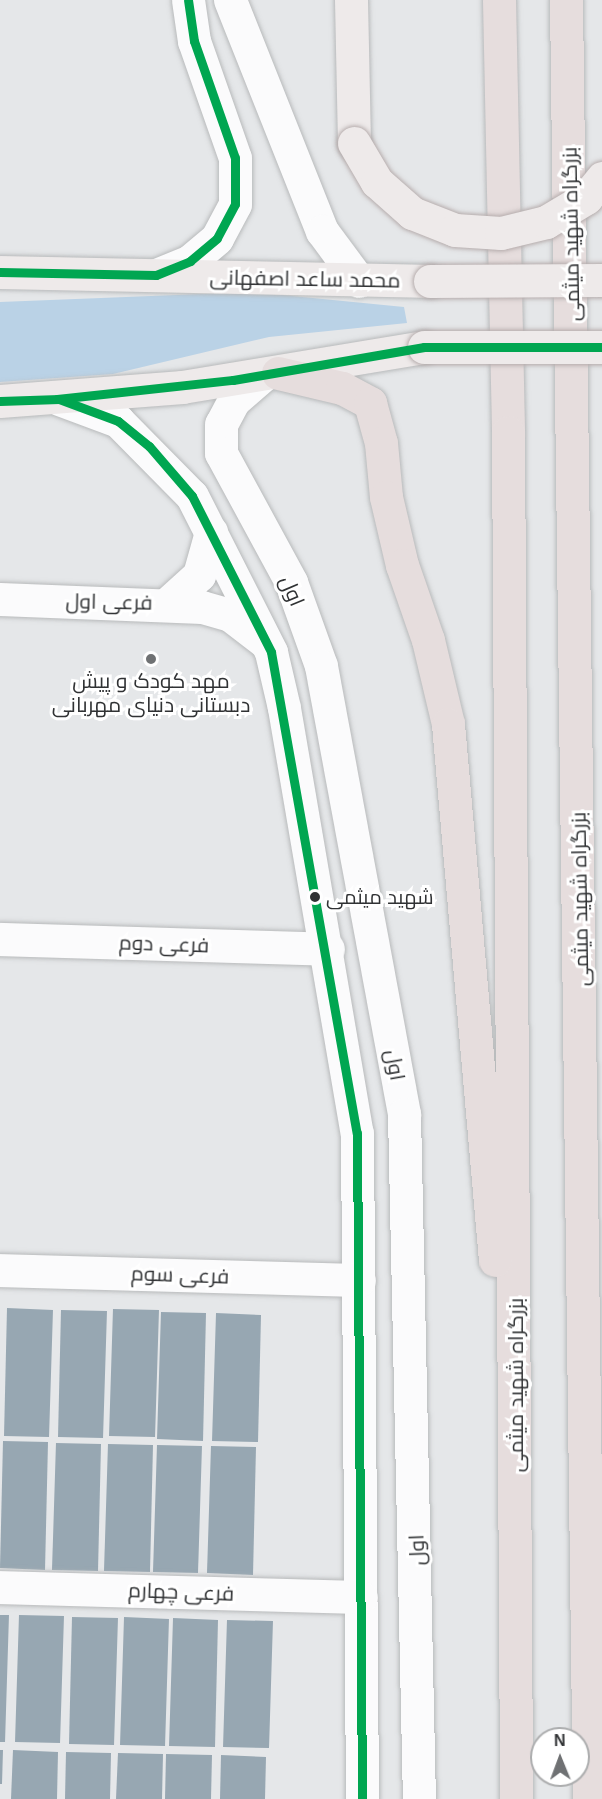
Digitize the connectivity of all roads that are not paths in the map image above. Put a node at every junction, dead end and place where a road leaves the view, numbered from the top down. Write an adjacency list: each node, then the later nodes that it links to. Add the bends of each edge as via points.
1 (188, 0): 8 (street, via 194,41 235,158 235,204 217,238 190,261)
2 (230, 0): 10 (street, via 322,231)
3 (351, 0): 6 (main road, bridge, via 354,142 377,182 412,213 455,230 501,233 546,222 586,198)
4 (499, 0): 24 (highway, بزرگراه شهید میثمی)
5 (566, 0): 25 (highway, بزرگراه شهید میثمی)
6 (602, 178)
7 (0, 272): 8 (main road, محمد ساعد اصفهانی)
8 (156, 275): 10 (main road, محمد ساعد اصفهانی)
9 (602, 280): 10 (main road, محمد ساعد اصفهانی, bridge)
10 (359, 281)
11 (602, 347): 12 (main road, bridge, via 424,347)
12 (270, 374): 13 (main road); 24 (highway, via 342,388 370,403 402,565 428,640 448,724); 29 (street, اول, via 234,400 221,424 221,453 291,582 321,666 404,1114 419,1599)
13 (59, 399): 14 (main road); 15 (street, اول, via 118,421 149,446 192,496)
14 (0, 401)
15 (211, 532): 17 (street, فرعی اول, via 199,575); 18 (street, اول)
16 (0, 599): 17 (street, فرعی اول)
17 (168, 603): 18 (street, via 230,615)
18 (267, 642): 20 (street, اول)
19 (0, 939): 20 (street, فرعی دوم)
20 (327, 949): 22 (street, اول, via 357,1133)
21 (0, 1270): 22 (street, فرعی سوم)
22 (359, 1280): 27 (street, اول)
23 (602, 1386): 25 (highway)
24 (517, 1504): 30 (highway, بزرگراه شهید میثمی)
25 (588, 1505): 31 (highway, بزرگراه شهید میثمی)
26 (0, 1587): 27 (street, فرعی چهارم)
27 (361, 1597): 28 (street, اول)
28 (362, 1799)
29 (419, 1799)
30 (516, 1799)
31 (589, 1799)

